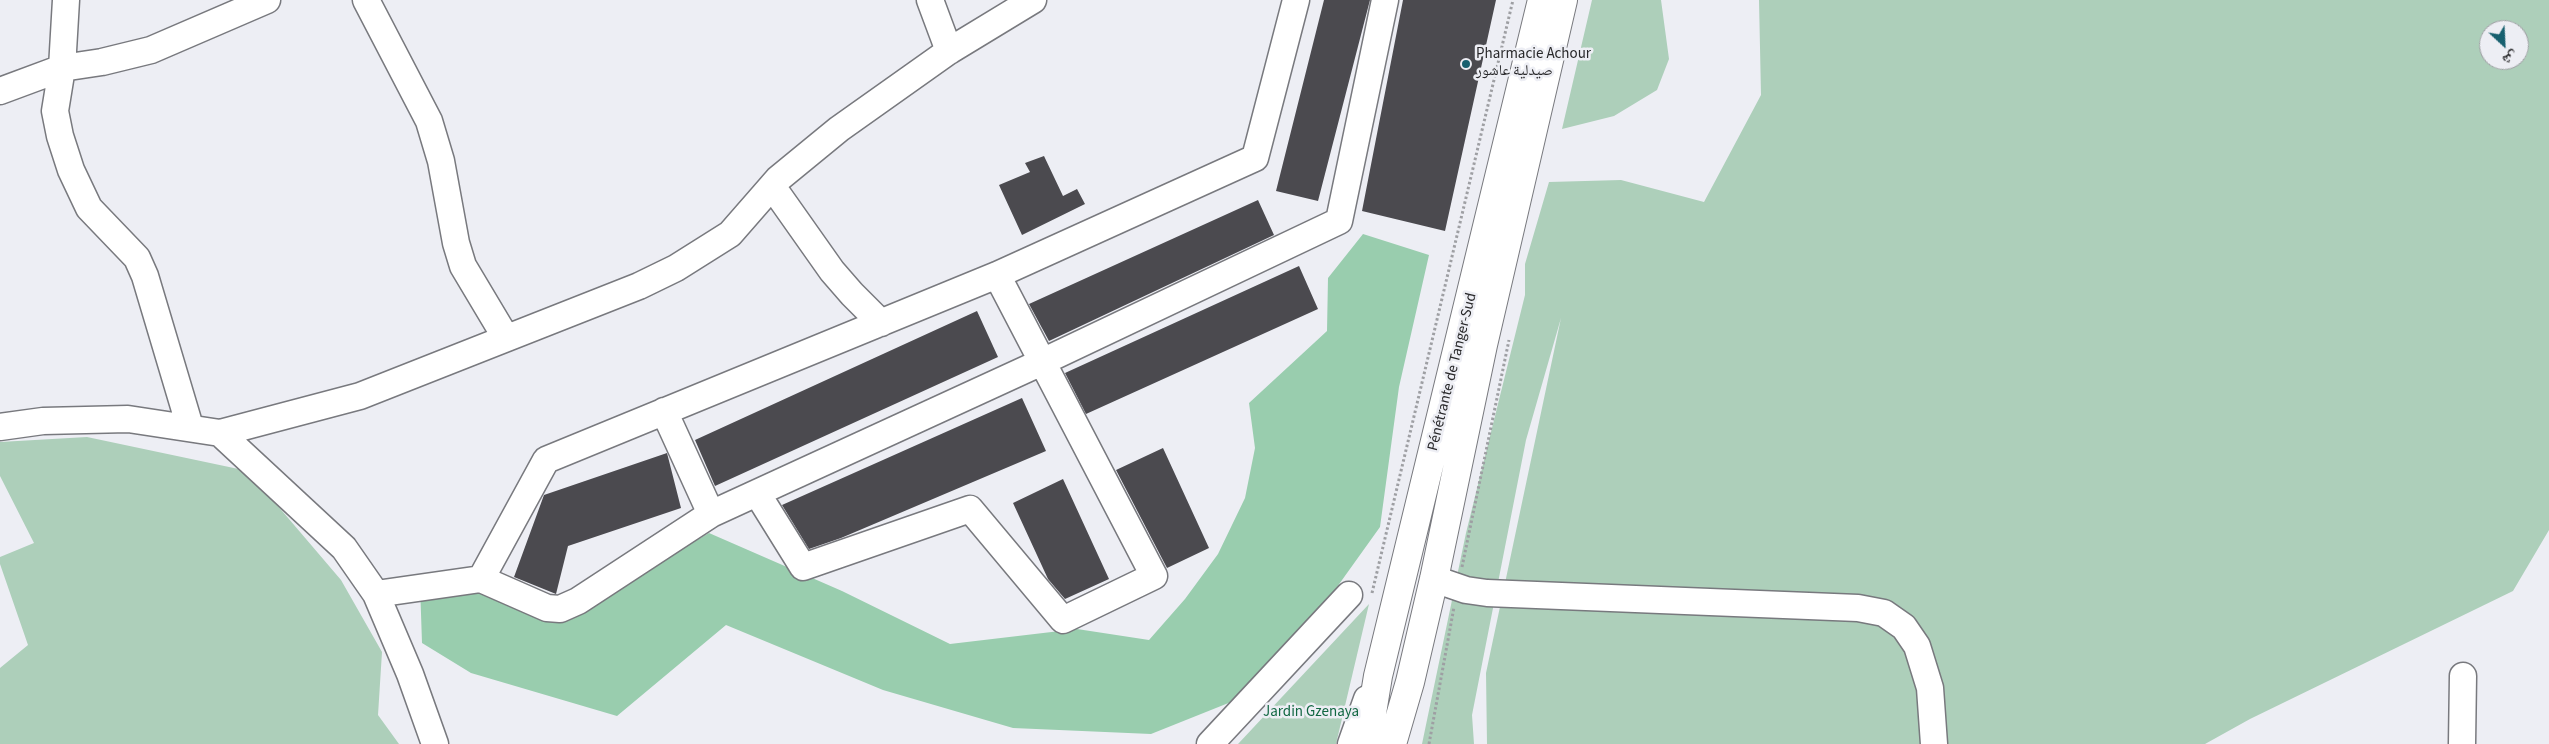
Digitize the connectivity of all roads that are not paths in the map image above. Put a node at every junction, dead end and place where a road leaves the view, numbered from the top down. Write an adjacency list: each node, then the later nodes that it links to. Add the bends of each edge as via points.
1 (66, 0): 11 (street)
2 (267, 0): 11 (street, via 151,50)
3 (366, 0): 18 (street, via 429,121 464,266)
4 (930, 0): 10 (street)
5 (1033, 0): 10 (street)
6 (1296, 0): 16 (street, via 1255,158)
7 (1385, 0): 19 (street, via 1339,221)
8 (1542, 0): 13 (highway, Pénétrante de Tanger-Sud)
9 (1563, 0): 13 (highway, Pénétrante de Tanger-Sud)
10 (949, 51): 14 (street, via 839,129)
11 (62, 68): 12 (street); 22 (street, via 55,111 71,170 89,208 137,258)
12 (0, 91)
13 (1520, 142): 15 (highway, Pénétrante de Tanger-Sud)
14 (772, 186): 17 (street, via 832,271); 18 (street, via 730,234 676,268 639,286)
15 (1495, 248): 27 (highway, Pénétrante de Tanger-Sud); 30 (highway, Pénétrante de Tanger-Sud)
16 (997, 275): 17 (street); 19 (street)
17 (882, 323): 20 (street)
18 (506, 338): 23 (street, via 360,396)
19 (1042, 362): 24 (street); 24 (street, via 1154,576 1063,620 970,509 803,567)
20 (664, 411): 25 (street); 26 (street, via 546,460)
21 (0, 427): 22 (street, via 44,421 128,419)
22 (190, 427): 23 (street)
23 (220, 433): 28 (street, via 344,548)
24 (757, 493): 25 (street)
25 (711, 514): 26 (street, via 560,609 548,608)
26 (481, 578): 28 (street)
27 (1446, 583): 32 (highway, Pénétrante de Tanger-Sud); 39 (street, via 1486,593 1858,608 1884,613 1904,627 1917,646 1930,688)
28 (376, 594): 33 (street)
29 (1360, 595): 34 (street)
30 (1378, 676): 35 (street, via 1362,709); 36 (highway, Pénétrante de Tanger-Sud)
31 (2463, 676): 40 (street)
32 (1410, 682): 37 (highway, Pénétrante de Tanger-Sud); 38 (street)
33 (435, 744)
34 (1210, 744)
35 (1351, 744)
36 (1367, 744)
37 (1392, 744)
38 (1406, 744)
39 (1934, 744)
40 (2462, 744)

